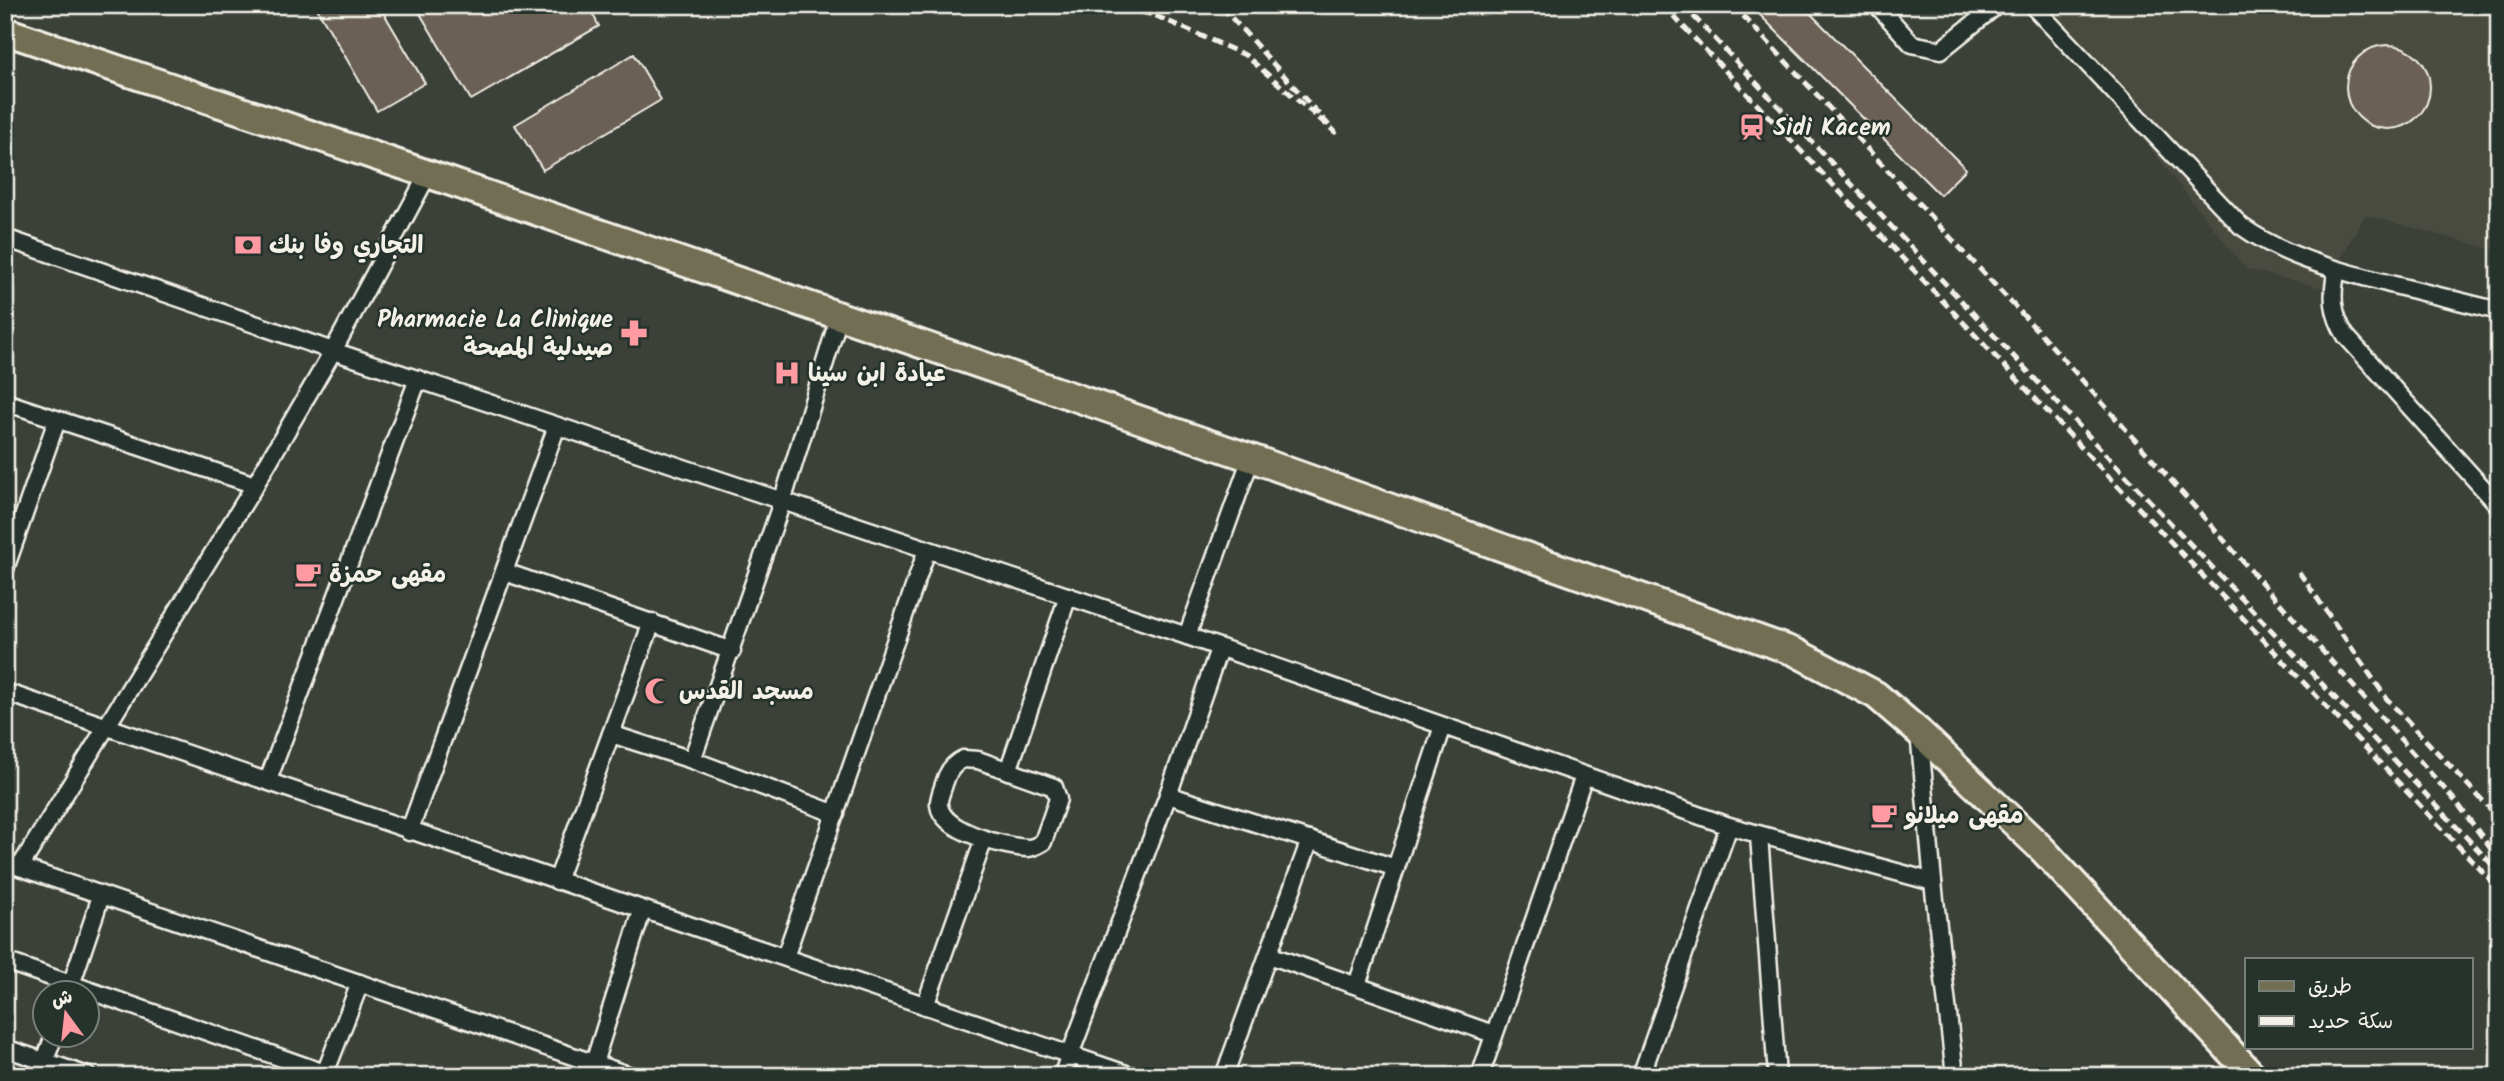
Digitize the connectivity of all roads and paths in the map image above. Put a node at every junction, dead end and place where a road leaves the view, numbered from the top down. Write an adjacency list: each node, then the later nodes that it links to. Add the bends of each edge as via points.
1 (1877, 5): 2 (street, via 1912,44 1941,50)
2 (1997, 5)
3 (2032, 5): 7 (street, via 2241,226 2285,252)
4 (5, 32): 5 (main road)
5 (428, 174): 9 (main road); 10 (street)
6 (5, 238): 10 (street)
7 (2337, 270): 8 (street); 18 (street, via 2333,302 2346,336)
8 (2499, 311)
9 (839, 317): 15 (main road); 17 (street)
10 (333, 351): 11 (street); 16 (street)
11 (418, 379): 14 (street); 35 (street)
12 (5, 402): 13 (street)
13 (57, 420): 16 (street); 20 (street)
14 (557, 426): 17 (street); 21 (street)
15 (1251, 458): 24 (street); 30 (main road, via 1795,652 1876,695)
16 (256, 485): 29 (street)
17 (782, 502): 19 (street); 26 (street)
18 (2499, 506)
19 (927, 551): 22 (street); 37 (street)
20 (5, 569)
21 (505, 572): 23 (street); 39 (street)
22 (1069, 596): 24 (street); 33 (street)
23 (652, 622): 26 (street); 31 (street)
24 (1187, 636): 25 (street)
25 (1219, 649): 28 (street); 36 (street)
26 (732, 652): 32 (street)
27 (5, 692): 29 (street)
28 (1443, 726): 34 (street); 44 (street)
29 (108, 727): 35 (street); 43 (street)
30 (1919, 732): 46 (street); 74 (main road, via 2042,849)
31 (611, 734): 32 (street); 45 (street)
32 (692, 760): 37 (street)
33 (1008, 771): 41 (street, via 967,759 956,763 946,777 939,801 942,814 955,827); 41 (street, via 1056,788 1058,799 1045,837 1028,848)
34 (1584, 776): 38 (street); 58 (street)
35 (268, 780): 39 (street)
36 (1168, 794): 42 (street); 61 (street)
37 (836, 814): 50 (street)
38 (1729, 826): 40 (street); 71 (street)
39 (409, 832): 45 (street)
40 (1759, 836): 46 (street); 72 (street)
41 (984, 839): 57 (street)
42 (1310, 840): 44 (street); 49 (street)
43 (13, 864): 47 (street)
44 (1396, 868): 55 (street)
45 (556, 881): 48 (street)
46 (1933, 882): 73 (street)
47 (101, 896): 53 (street); 54 (street)
48 (642, 911): 50 (street); 62 (street)
49 (1269, 955): 55 (street); 69 (street)
50 (785, 957): 57 (street)
51 (5, 961): 52 (street)
52 (48, 979)
53 (73, 979)
54 (360, 983): 62 (street); 64 (street)
55 (1357, 985): 58 (street)
56 (102, 999): 64 (street)
57 (925, 1006): 61 (street)
58 (1493, 1034): 70 (street)
59 (5, 1048): 63 (street)
60 (49, 1050): 63 (street)
61 (1070, 1055): 67 (street); 68 (street)
62 (594, 1063): 66 (street)
63 (42, 1069): 65 (street)
64 (327, 1075)
65 (88, 1076)
66 (631, 1076)
67 (1062, 1076)
68 (1132, 1076)
69 (1224, 1076)
70 (1480, 1076)
71 (1641, 1076)
72 (1777, 1076)
73 (1955, 1076)
74 (2253, 1076)

